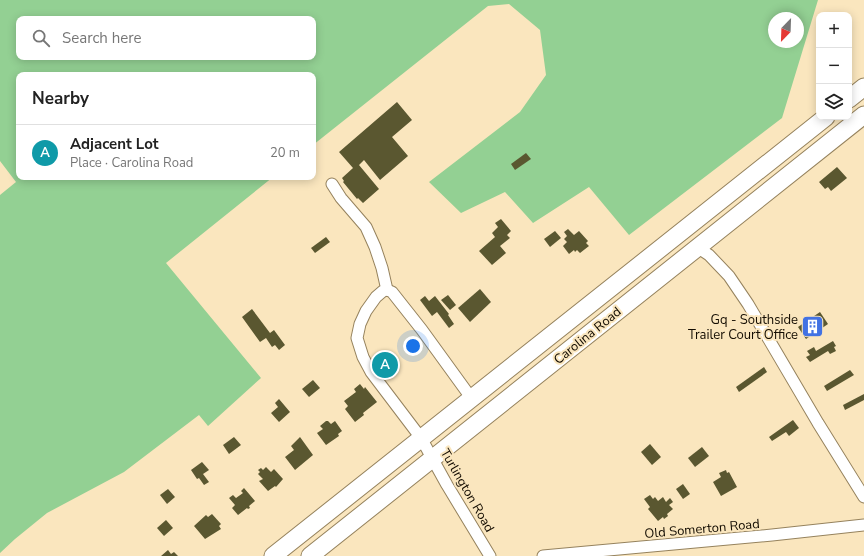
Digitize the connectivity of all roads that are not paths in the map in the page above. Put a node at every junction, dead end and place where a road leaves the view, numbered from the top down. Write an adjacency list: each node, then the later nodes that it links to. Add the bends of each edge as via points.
1 (864, 87): 2 (highway)
2 (852, 97)
3 (864, 115): 6 (highway, Carolina Road)
4 (822, 120): 8 (highway, Carolina Road)
5 (332, 184): 7 (street, via 366,227 378,254)
6 (697, 247): 10 (highway, Carolina Road); 11 (street, via 729,276 748,304)
7 (387, 290): 8 (street, via 392,292 422,330); 9 (street, Turlington Road, via 376,296 366,311 357,338 371,372)
8 (472, 399): 9 (highway, Carolina Road)
9 (421, 438): 10 (street, Turlington Road); 13 (highway, Carolina Road)
10 (432, 459): 14 (highway, Carolina Road); 15 (street, Turlington Road)
11 (864, 497)
12 (864, 525): 16 (street, Old Somerton Road)
13 (273, 556)
14 (310, 556)
15 (490, 556)
16 (543, 556)

